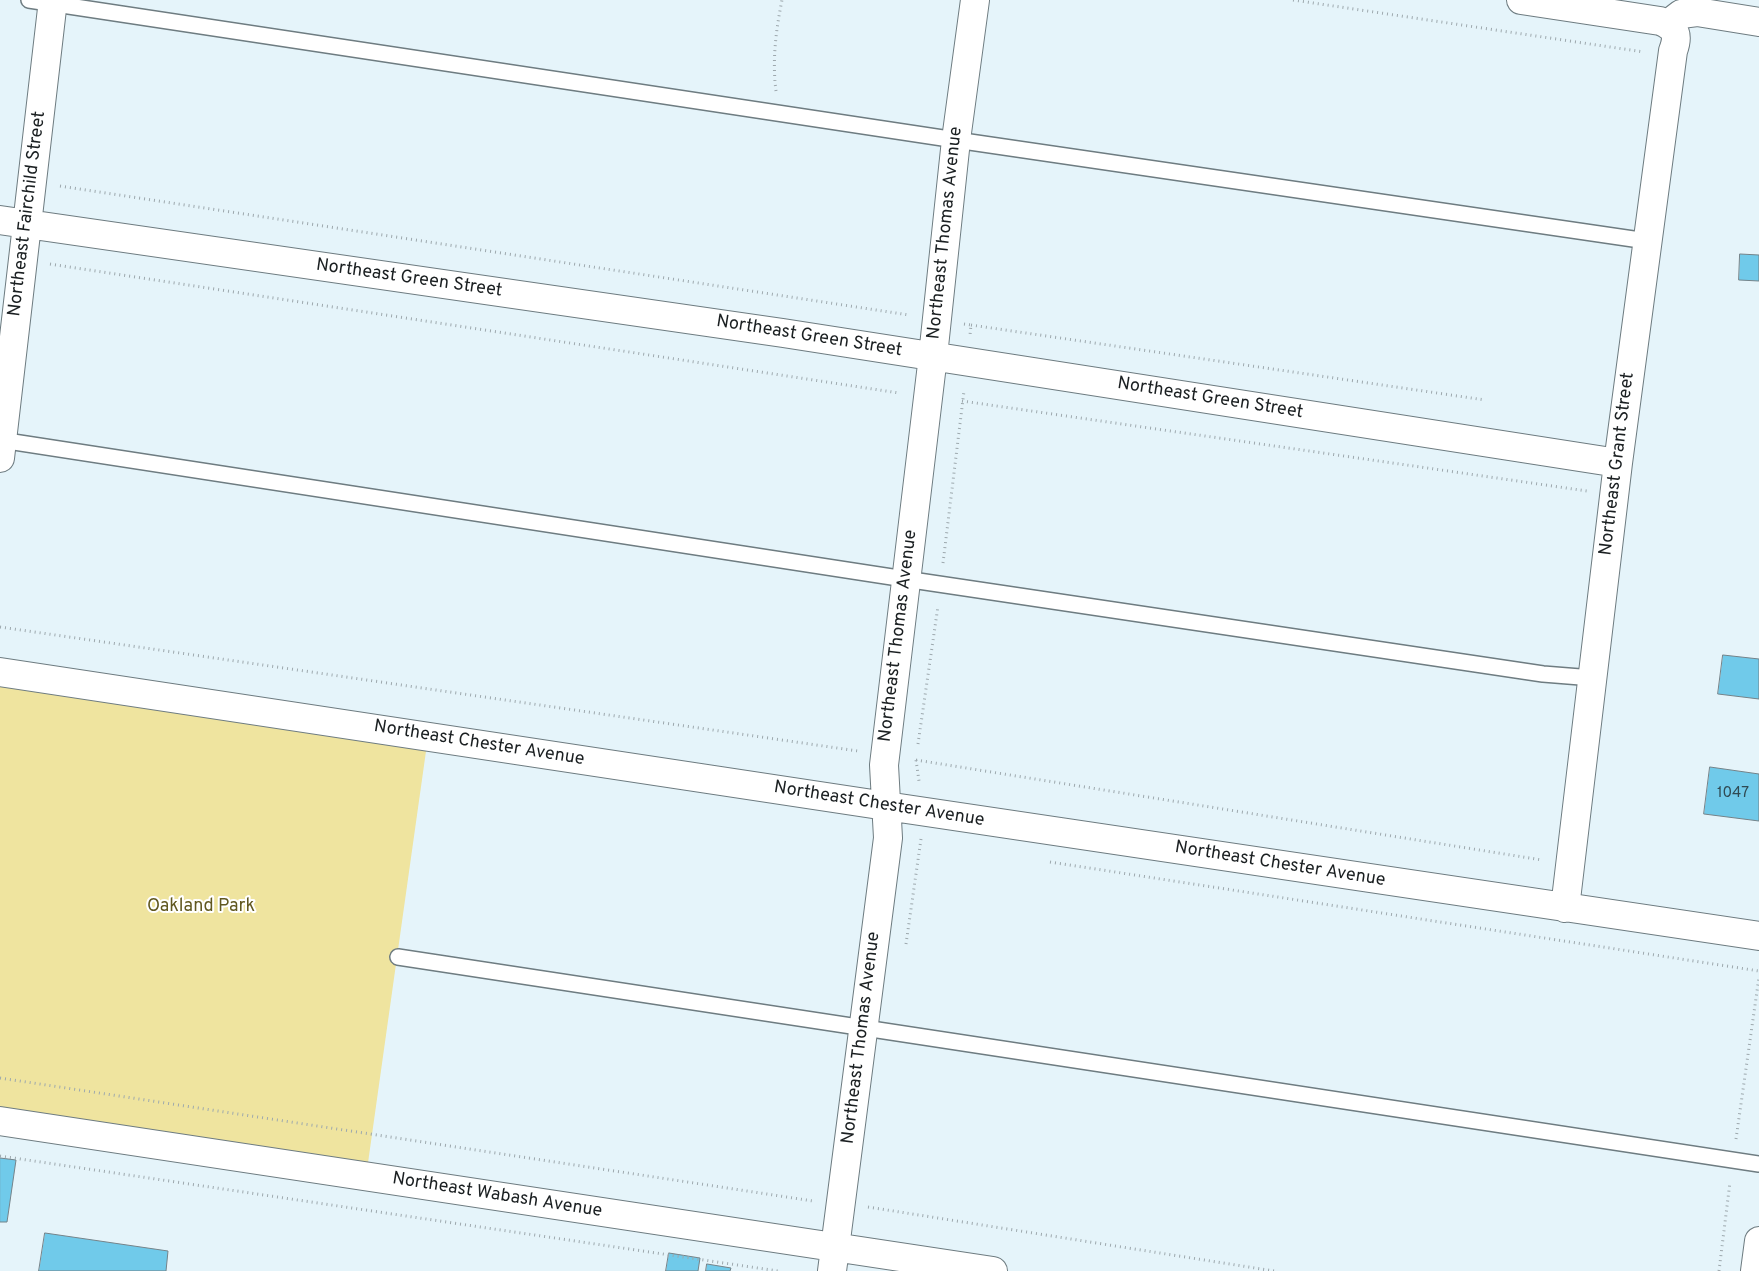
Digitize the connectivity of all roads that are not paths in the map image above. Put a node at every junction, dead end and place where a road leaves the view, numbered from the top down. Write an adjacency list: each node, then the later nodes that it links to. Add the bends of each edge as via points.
1 (975, 0): 7 (street, Northeast Thomas Avenue)
2 (1521, 0): 4 (street)
3 (45, 1): 7 (lane); 9 (street, Northeast Fairchild Street)
4 (1566, 3): 6 (street)
5 (1759, 22): 6 (street, via 1697,12 1681,14)
6 (1668, 24): 10 (street, Northeast Grant Street, via 1675,32 1676,42)
7 (956, 140): 10 (lane); 11 (street, Northeast Thomas Avenue)
8 (0, 220): 9 (street, Northeast Green Street)
9 (27, 224): 11 (street, Northeast Green Street); 12 (street, Northeast Fairchild Street)
10 (1647, 242): 13 (street, Northeast Grant Street)
11 (933, 356): 13 (street, Northeast Green Street); 14 (street, Northeast Thomas Avenue)
12 (1, 446): 14 (lane)
13 (1618, 463): 16 (street, Northeast Grant Street)
14 (905, 579): 16 (lane, via 1543,674); 17 (street, Northeast Thomas Avenue, via 884,765)
15 (0, 672): 17 (street, Northeast Chester Avenue)
16 (1593, 678): 18 (street, Northeast Grant Street)
17 (886, 806): 18 (street, Northeast Chester Avenue); 21 (street, Northeast Thomas Avenue, via 888,838)
18 (1565, 908): 19 (street, Northeast Chester Avenue)
19 (1759, 936)
20 (398, 957): 21 (lane)
21 (864, 1028): 23 (lane); 25 (street, Northeast Thomas Avenue)
22 (0, 1121): 25 (street, Northeast Wabash Avenue)
23 (1759, 1164)
24 (1759, 1241): 27 (street)
25 (834, 1259): 26 (street, Northeast Wabash Avenue, via 864,1251)
26 (994, 1271)
27 (1755, 1271)

